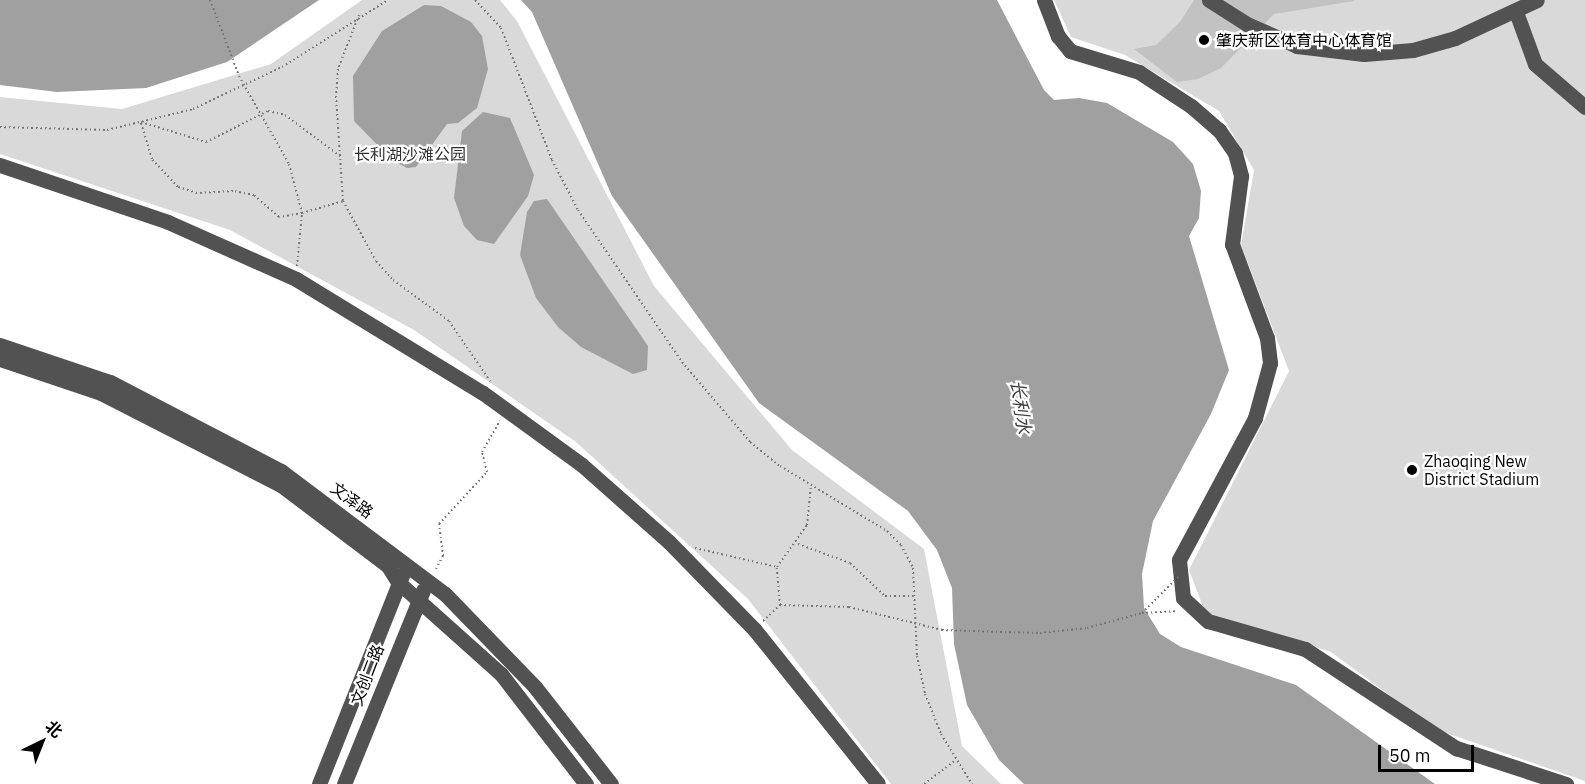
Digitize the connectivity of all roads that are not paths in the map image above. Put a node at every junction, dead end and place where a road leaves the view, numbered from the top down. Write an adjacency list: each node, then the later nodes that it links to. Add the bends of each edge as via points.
1 (1044, 0): 18 (street, via 1058,36 1070,51 1139,72 1191,106 1219,130 1234,153 1241,176 1232,244 1267,338 1270,363 1255,418 1184,546 1178,577 1183,598 1195,614 1305,649 1456,748)
2 (1209, 0): 4 (street, via 1247,24 1297,46 1364,54 1413,50)
3 (1537, 0): 4 (street)
4 (1516, 12): 5 (street, via 1535,64)
5 (1585, 107)
6 (0, 165): 17 (street, via 168,222 296,279 402,339 508,411 582,465 669,542 754,629)
7 (0, 345): 9 (street, 文泽路, via 110,382 282,471)
8 (0, 359): 10 (street, 文泽路, via 101,393 281,486 388,566)
9 (408, 566): 10 (street, 文创二路); 11 (street, 文泽路)
10 (398, 582): 12 (street, 文泽路); 13 (street, 文创二路)
11 (429, 582): 12 (street, 文创二路); 16 (street, 文泽路, via 535,687)
12 (417, 597): 14 (street, 文创二路); 15 (street, 文泽路, via 501,674)
13 (319, 784)
14 (344, 784)
15 (586, 784)
16 (611, 784)
17 (878, 784)
18 (1566, 784)

